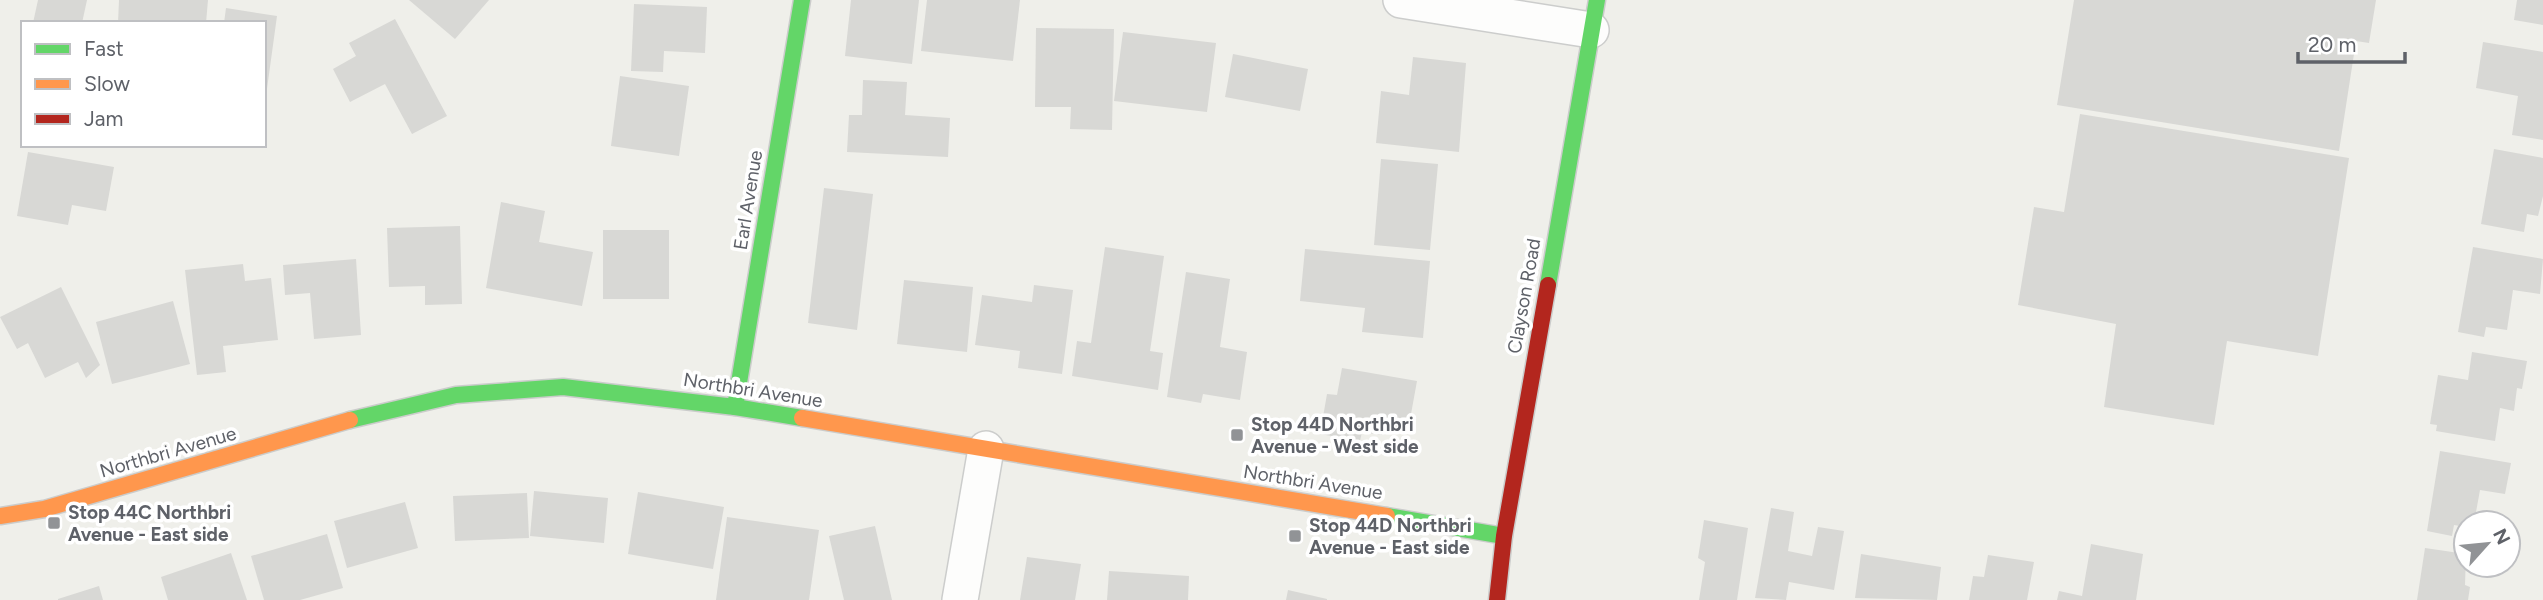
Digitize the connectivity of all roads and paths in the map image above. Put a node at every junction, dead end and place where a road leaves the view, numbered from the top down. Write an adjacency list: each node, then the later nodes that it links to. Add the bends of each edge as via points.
1 (802, 0): 4 (street, Earl Avenue)
2 (1401, 0): 3 (street)
3 (1594, 15): 7 (street, Clayson Road)
4 (735, 407): 5 (street, Northbri Avenue); 6 (street, Northbri Avenue, via 563,387 456,395 363,417 44,509)
5 (986, 449): 7 (street, Northbri Avenue); 8 (street)
6 (1, 513)
7 (1504, 536): 9 (street, Clayson Road)
8 (960, 600)
9 (1497, 600)

